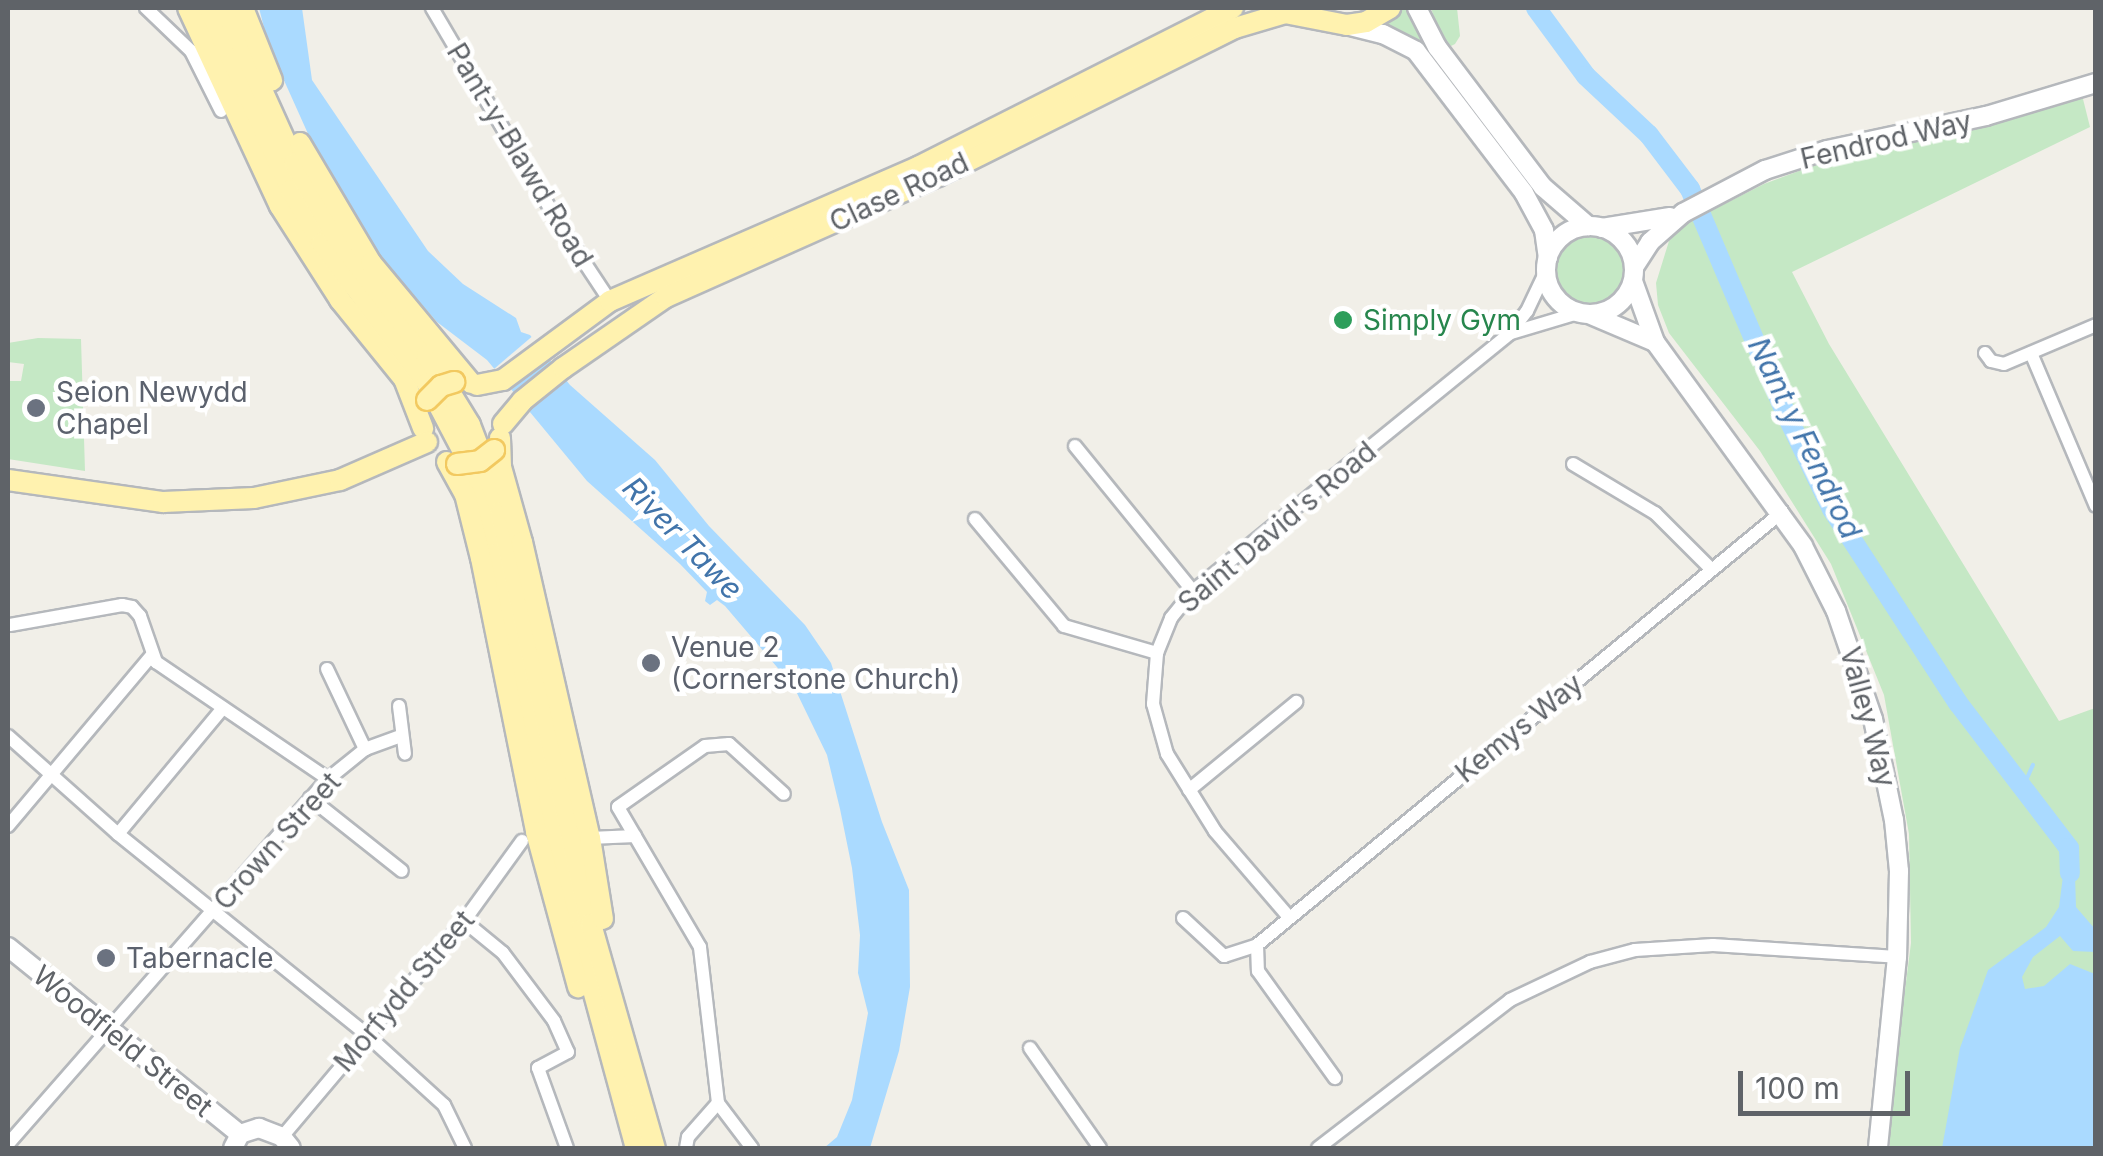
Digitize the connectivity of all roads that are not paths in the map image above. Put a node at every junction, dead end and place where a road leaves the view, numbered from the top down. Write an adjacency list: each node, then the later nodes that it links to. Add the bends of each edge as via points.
1 (146, 8): 14 (street, via 191,51)
2 (188, 8): 27 (main road, via 280,206 340,300 404,378)
3 (208, 8): 69 (main road, via 299,203 349,282 427,382 468,461)
4 (225, 8): 69 (main road, via 324,216 427,355 482,456 501,512)
5 (242, 8): 26 (main road, via 298,139 345,224)
6 (432, 8): 19 (street, Pant-y-Blawd Road)
7 (1234, 8): 19 (main road, Clase Road, via 918,167)
8 (1301, 8): 11 (main road)
9 (1390, 8): 12 (main road)
10 (1417, 8): 16 (street, via 1436,47 1543,188)
11 (1322, 21): 12 (main road, Clase Road); 28 (main road, Clase Road, via 1285,13 1235,28 938,176 666,297 522,401)
12 (1347, 25): 17 (street, via 1416,52 1524,192 1538,215)
13 (2096, 83): 15 (street, Fendrod Way, via 1986,116 1827,150 1765,170)
14 (220, 111)
15 (1683, 213): 16 (street, Fendrod Way, via 1652,223); 18 (street, Fendrod Way, via 1650,242)
16 (1595, 227): 17 (street, via 1567,232); 18 (street, via 1620,238)
17 (1547, 264): 20 (street, via 1555,297); 22 (street, Saint David's Road, via 1527,312)
18 (1634, 274): 20 (street, via 1620,302); 23 (street, Valley Way)
19 (610, 301): 26 (main road, Clase Road, via 503,380)
20 (1584, 314): 22 (street, Saint David's Road); 23 (street, Valley Way)
21 (2096, 326): 25 (street)
22 (1509, 334): 37 (street, Saint David's Road)
23 (1655, 342): 34 (street, Valley Way)
24 (1986, 353): 25 (street, via 2004,364)
25 (2031, 353): 33 (street)
26 (467, 383): 27 (main road, bridge, via 441,386 426,400); 28 (main road, via 492,396)
27 (425, 436): 30 (main road); 32 (main road, via 340,480 254,498 162,502)
28 (499, 437): 30 (main road, bridge, via 480,460); 57 (main road)
29 (1075, 446): 37 (street)
30 (452, 463): 69 (main road, via 481,558 563,936 579,992)
31 (1573, 464): 36 (street, via 1655,513)
32 (8, 480)
33 (2096, 506)
34 (1782, 512): 36 (street, Kemys Way); 66 (street, Valley Way, via 1822,581 1873,719 1894,820)
35 (975, 519): 39 (street, via 1064,626)
36 (1712, 570): 61 (street, Kemys Way)
37 (1193, 592): 39 (street, Saint David's Road, via 1171,618)
38 (10, 625): 40 (street, via 132,607)
39 (1157, 653): 51 (street, Saint David's Road, via 1153,704 1167,754)
40 (152, 656): 44 (street); 49 (street)
41 (327, 669): 47 (street)
42 (1296, 702): 51 (street)
43 (399, 706): 46 (street)
44 (224, 708): 50 (street); 55 (street)
45 (8, 736): 49 (street)
46 (401, 736): 47 (street, Crown Street); 48 (street)
47 (365, 749): 50 (street, Crown Street)
48 (405, 754)
49 (51, 775): 54 (street); 55 (street)
50 (328, 779): 53 (street, Crown Street)
51 (1188, 790): 61 (street, Saint David's Road)
52 (784, 794): 56 (street, via 729,744 704,746 618,807)
53 (310, 798): 59 (street); 60 (street, Crown Street)
54 (8, 826)
55 (118, 834): 60 (street)
56 (634, 836): 57 (street); 72 (street, via 700,948)
57 (590, 838): 69 (main road)
58 (522, 841): 63 (street, Morfydd Street)
59 (402, 871)
60 (216, 908): 67 (street, Crown Street); 68 (street)
61 (1288, 916): 64 (street, Kemys Way)
62 (1183, 918): 64 (street, via 1224,956)
63 (464, 920): 68 (street, Morfydd Street); 77 (street, via 503,954 554,1021 568,1052 538,1068)
64 (1257, 945): 71 (street, via 1258,971)
65 (8, 947): 67 (street, Woodfield Street)
66 (1897, 957): 83 (street, via 1713,945 1635,950 1590,962 1510,1000); 84 (street, Valley Way)
67 (108, 1027): 73 (street, Woodfield Street); 75 (street, Crown Street)
68 (368, 1036): 74 (street, Morfydd Street); 76 (street, via 444,1105)
69 (614, 1043): 78 (main road); 79 (main road)
70 (1030, 1048): 82 (street)
71 (1335, 1078)
72 (718, 1103): 80 (street); 81 (street)
73 (236, 1141): 74 (street, via 258,1128)
74 (287, 1143)
75 (8, 1144)
76 (465, 1148)
77 (567, 1148)
78 (636, 1148)
79 (655, 1148)
80 (686, 1148)
81 (752, 1148)
82 (1100, 1148)
83 (1318, 1148)
84 (1878, 1148)

